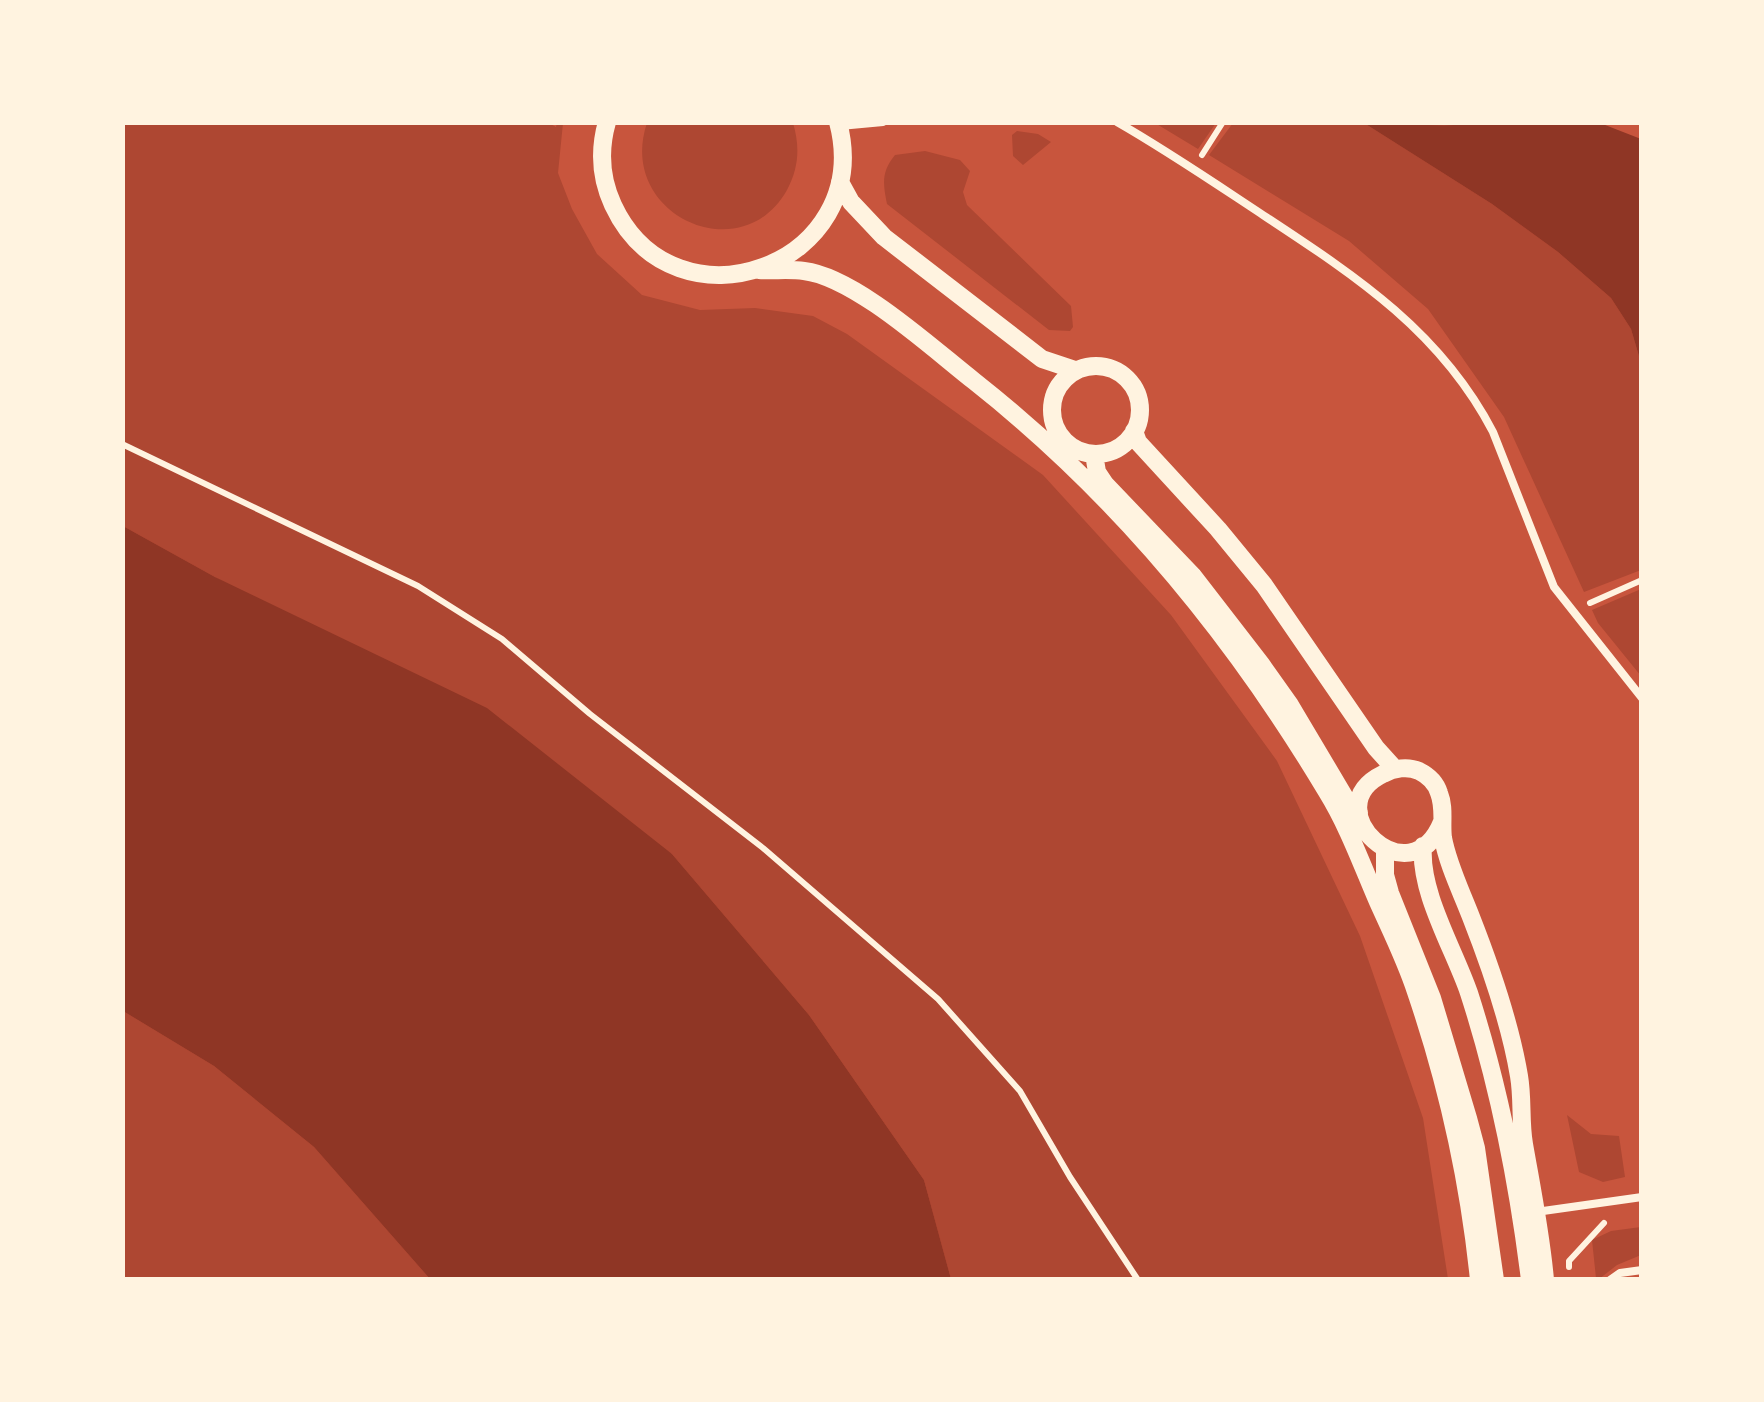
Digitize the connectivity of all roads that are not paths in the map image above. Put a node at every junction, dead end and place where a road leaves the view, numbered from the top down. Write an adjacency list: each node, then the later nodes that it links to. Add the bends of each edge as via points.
1 (883, 122): 3 (lane)
2 (1117, 122): 12 (lane, via 1342,267 1440,351 1493,432 1554,587)
3 (839, 124): 5 (street)
4 (604, 128): 6 (street, via 609,196 649,251 713,276)
5 (840, 182): 6 (street, via 816,231 800,248); 7 (street, via 863,216 912,259 1042,360)
6 (758, 270): 8 (street, via 806,271 832,280)
7 (1076, 370): 9 (street, via 1056,392); 10 (street, via 1104,367 1128,378 1140,406)
8 (1005, 406): 9 (street); 21 (street, via 1157,556 1259,687 1328,794 1415,989 1457,1137)
9 (1056, 426): 11 (street, via 1072,448)
10 (1134, 431): 11 (street, via 1118,449); 13 (street, via 1264,585)
11 (1094, 454): 14 (street, via 1105,484 1226,618)
12 (1642, 698)
13 (1396, 769): 14 (street, via 1365,788); 15 (street, via 1431,779)
14 (1359, 814): 17 (street, via 1367,836)
15 (1442, 822): 16 (street); 19 (street, via 1448,859 1510,1031)
16 (1423, 846): 17 (street); 23 (street, via 1424,874 1469,993 1498,1100)
17 (1384, 849): 22 (street, via 1390,893 1432,998 1476,1148)
18 (1642, 1197): 19 (lane)
19 (1536, 1212): 24 (street)
20 (1642, 1270): 25 (lane)
21 (1480, 1280)
22 (1495, 1280)
23 (1530, 1280)
24 (1545, 1280)
25 (1610, 1280)

